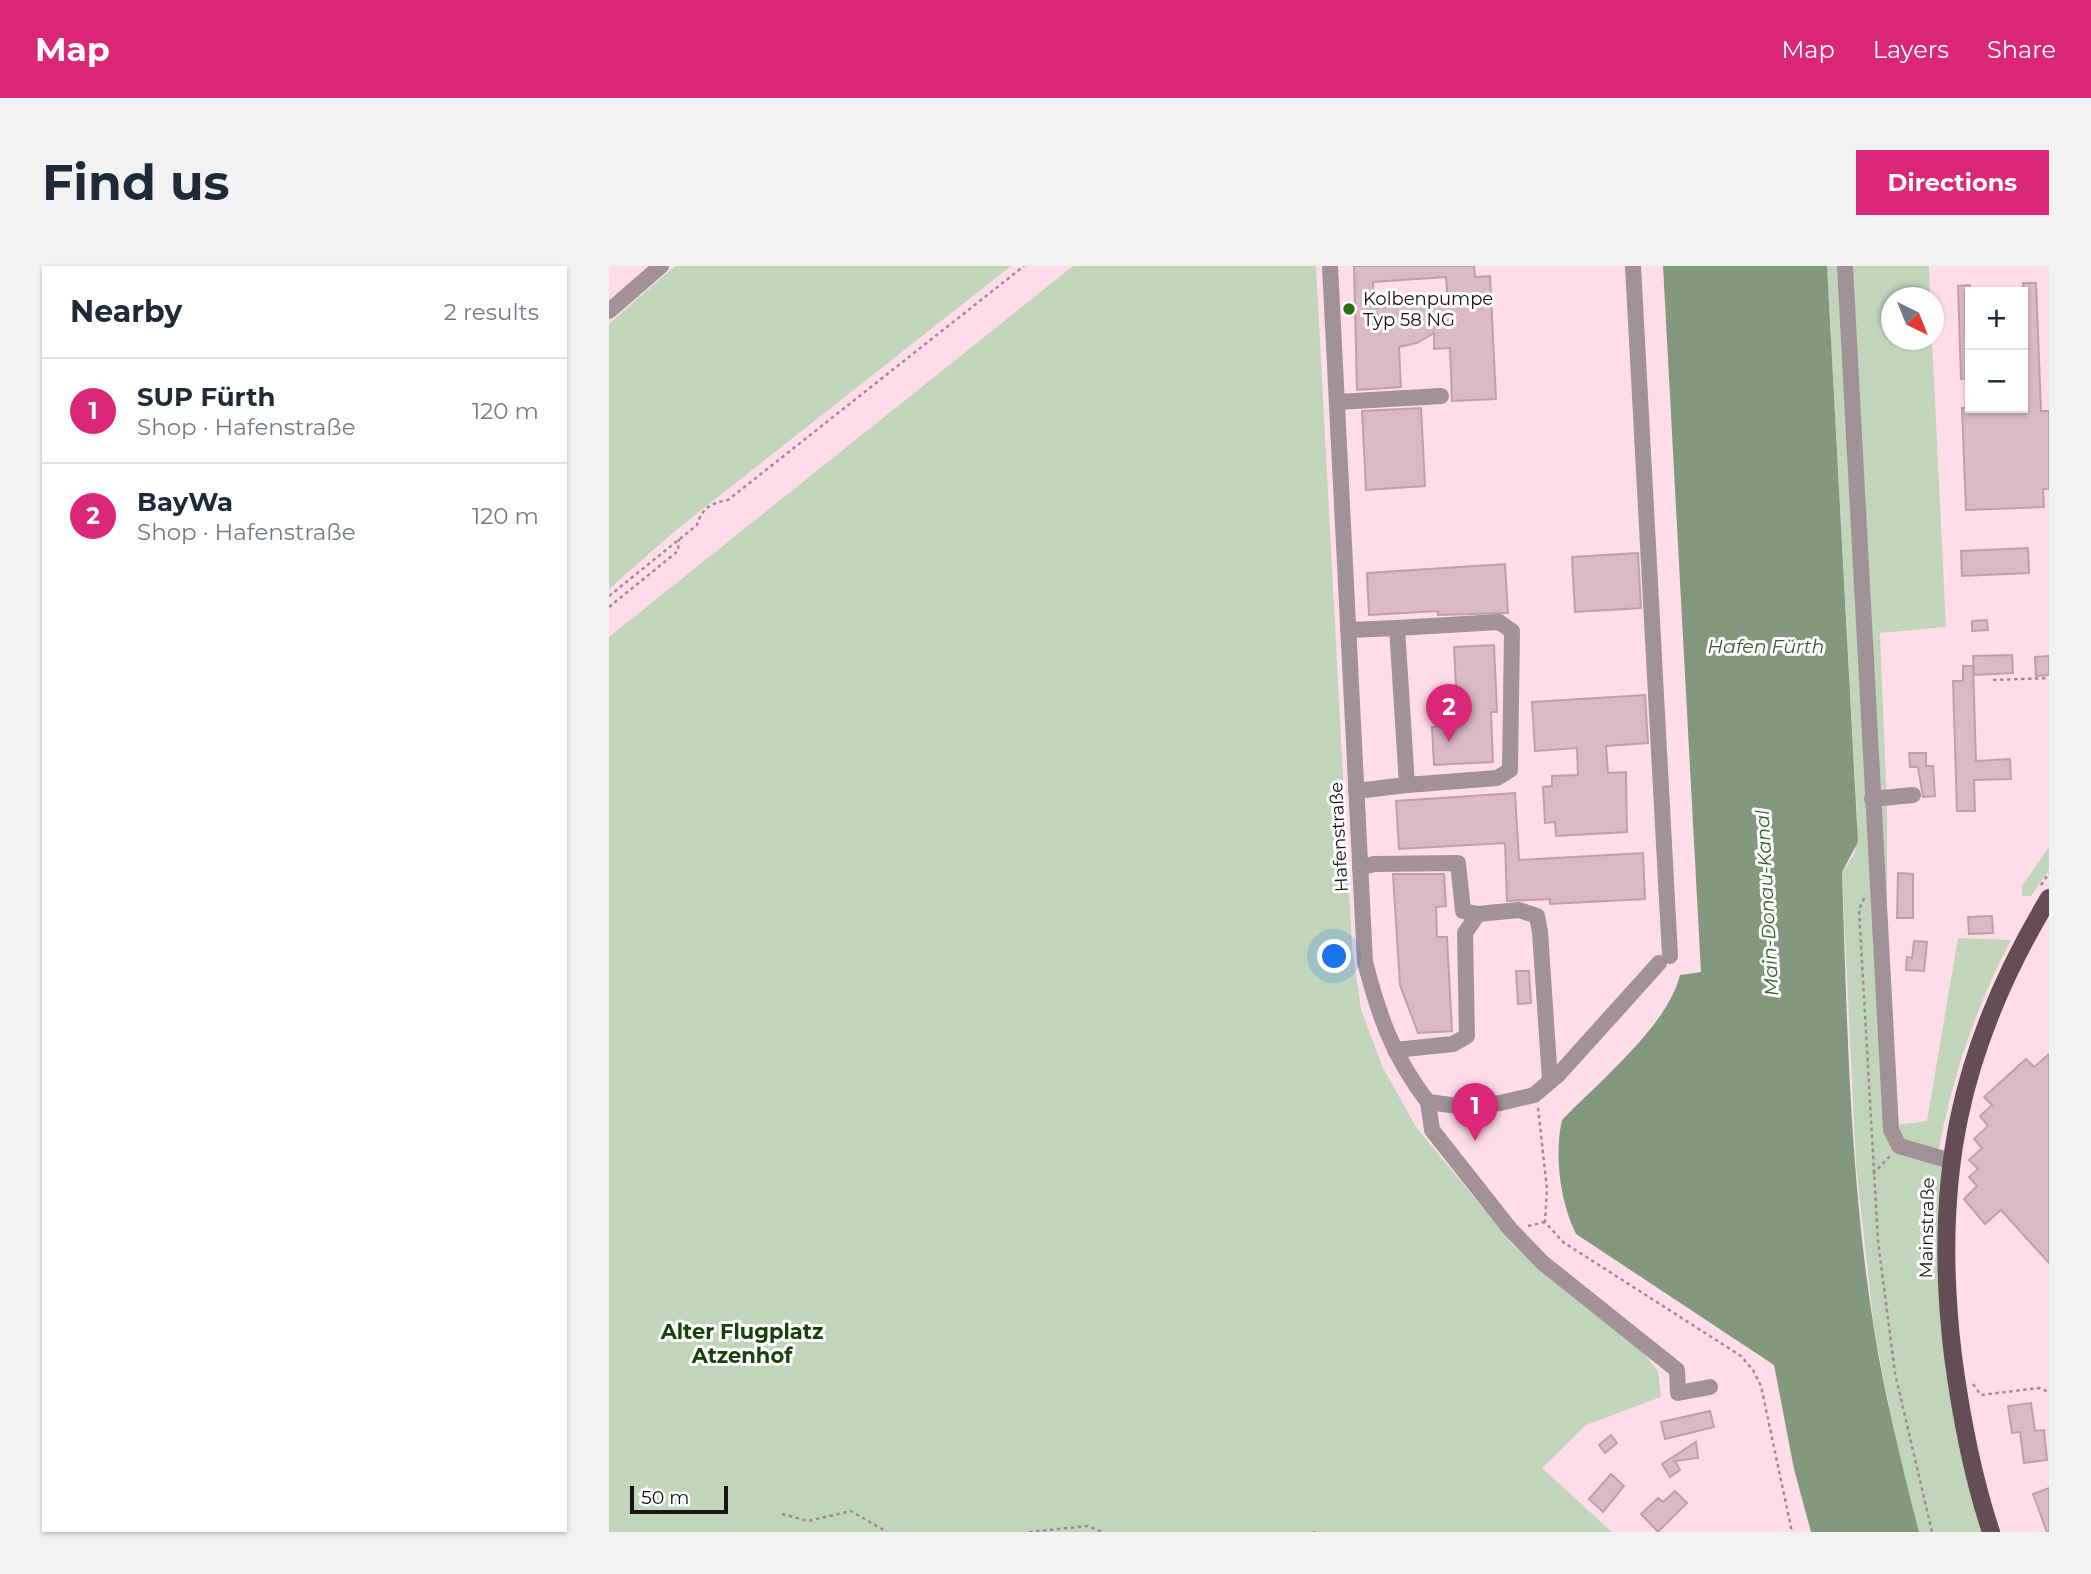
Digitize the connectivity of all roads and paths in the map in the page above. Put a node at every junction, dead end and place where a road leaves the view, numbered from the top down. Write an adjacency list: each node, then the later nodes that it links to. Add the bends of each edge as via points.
1 (661, 266): 6 (street)
2 (1024, 266): 9 (path, via 728,500 714,502 701,512 697,525)
3 (1330, 266): 8 (street, Hafenstraße)
4 (1633, 266): 25 (street, via 1665,959)
5 (1845, 266): 19 (street)
6 (609, 311)
7 (1441, 396): 8 (street)
8 (1337, 401): 13 (street, Hafenstraße)
9 (679, 539): 10 (path); 11 (path, via 678,551)
10 (609, 596)
11 (609, 607)
12 (1397, 628): 13 (street); 16 (street); 16 (street, via 1499,622 1512,631 1510,770 1497,778)
13 (1348, 630): 17 (street, Hafenstraße)
14 (2049, 678): 15 (path)
15 (1993, 680)
16 (1407, 785): 17 (street)
17 (1356, 791): 20 (street, Hafenstraße)
18 (1913, 796): 19 (street)
19 (1872, 799): 21 (street)
20 (1360, 868): 23 (street, via 1458,863 1463,911); 24 (street, Hafenstraße, via 1365,961 1378,1016)
21 (1876, 868): 28 (street, via 1891,1130); 30 (path, via 1859,910)
22 (2049, 898): 29 (main road, Mainstraße, via 2005,978 1982,1034)
23 (1478, 914): 24 (street, via 1465,933 1467,1036 1453,1044); 25 (street, via 1519,910 1537,916)
24 (1395, 1050): 27 (street, Hafenstraße, via 1404,1071)
25 (1550, 1082): 26 (street)
26 (1534, 1095): 27 (street, via 1458,1106); 38 (path, via 1547,1189 1545,1222 1563,1242 1741,1356 1753,1370 1766,1407)
27 (1428, 1102): 32 (street, via 1432,1130 1510,1229 1543,1263 1677,1370 1678,1393)
28 (1899, 1146): 29 (street); 30 (path)
29 (1951, 1161): 31 (main road, Mainstraße, via 1946,1250)
30 (1873, 1174): 39 (path, via 1895,1373)
31 (1957, 1385): 33 (path, via 1975,1384 1981,1395 2039,1388); 40 (main road, Mainstraße)
32 (1710, 1387)
33 (2049, 1392)
34 (782, 1514): 35 (path, via 808,1521 851,1511)
35 (887, 1532)
36 (1029, 1532): 37 (path, via 1088,1526)
37 (1102, 1532)
38 (1792, 1532)
39 (1932, 1532)
40 (1991, 1532)

